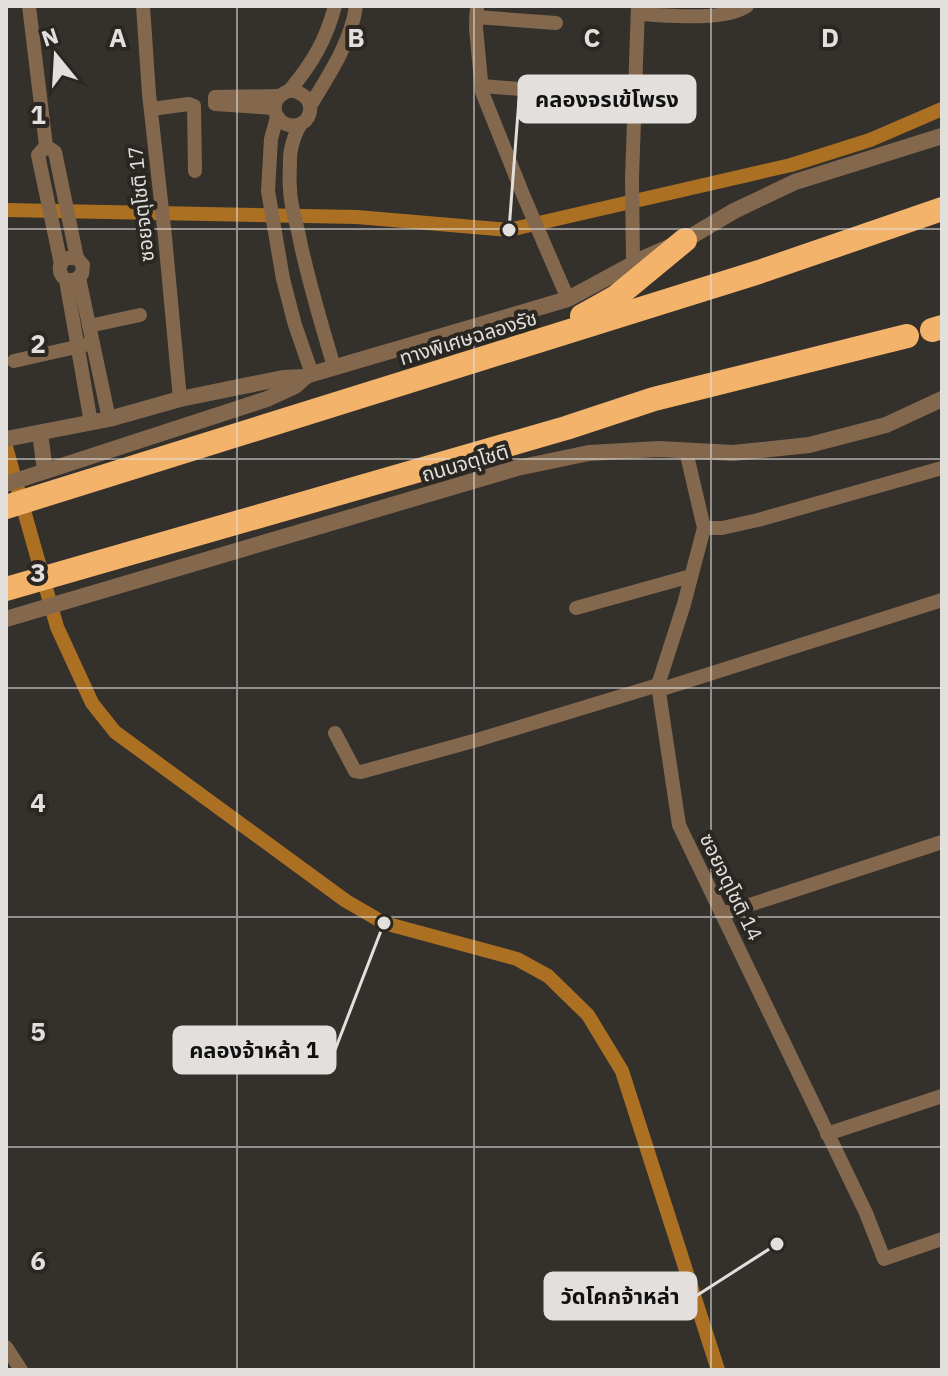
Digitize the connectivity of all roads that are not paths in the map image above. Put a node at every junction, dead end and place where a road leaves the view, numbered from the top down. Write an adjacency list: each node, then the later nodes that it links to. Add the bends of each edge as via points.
1 (29, 6): 16 (street)
2 (143, 6): 13 (street, ซอยจตุโชติ 17)
3 (335, 6): 11 (street, via 315,59)
4 (356, 6): 12 (street, via 354,23)
5 (747, 6): 6 (street, via 723,16)
6 (638, 10): 21 (street)
7 (476, 11): 8 (street); 9 (street)
8 (556, 23)
9 (482, 86): 10 (street); 24 (street)
10 (557, 92)
11 (280, 103): 12 (street, via 300,93); 14 (street, via 285,125); 33 (street, via 271,139 268,191)
12 (310, 106): 14 (street)
13 (151, 109): 17 (street, via 194,106); 34 (street, ซอยจตุโชติ 17)
14 (301, 124): 32 (street, via 290,152 291,200)
15 (942, 136): 19 (street, via 795,182)
16 (46, 146): 20 (street, via 55,152); 22 (street, via 38,155)
17 (195, 171)
18 (942, 209): 28 (highway, ทางพิเศษฉลองรัช)
19 (685, 240): 21 (street); 28 (highway, via 616,297)
20 (75, 252): 22 (street); 23 (street, via 83,270)
21 (633, 263): 24 (street)
22 (61, 264): 23 (street, via 60,273)
23 (73, 279): 26 (street); 30 (street)
24 (568, 299): 32 (street)
25 (140, 315): 26 (street)
26 (89, 326): 29 (street)
27 (907, 336): 47 (highway, via 654,399)
28 (542, 339): 42 (highway, ทางพิเศษฉลองรัช)
29 (93, 343): 30 (street); 36 (street)
30 (78, 346): 31 (street); 37 (street)
31 (14, 361)
32 (334, 367): 33 (street)
33 (308, 376): 34 (street); 42 (street, via 267,399)
34 (180, 399): 36 (street)
35 (942, 399): 40 (street, ถนนจตุโชติ, via 886,425 809,445 733,453)
36 (109, 419): 37 (street)
37 (91, 423): 38 (street)
38 (40, 433): 39 (street); 42 (street)
39 (14, 437)
40 (686, 451): 45 (street, ซอยจตุโชติ 14); 50 (street, ถนนจตุโชติ, via 589,453 517,468)
41 (942, 468): 45 (street, via 758,520)
42 (48, 482): 43 (street, via 28,477); 44 (highway, ทางพิเศษฉลองรัช)
43 (6, 484)
44 (6, 507)
45 (704, 528): 46 (street, ซอยจตุโชติ 14)
46 (691, 576): 49 (street); 51 (street, ซอยจตุโชติ 14)
47 (6, 589)
48 (942, 600): 51 (street)
49 (576, 608)
50 (6, 619)
51 (659, 688): 52 (street, via 361,772 355,771); 54 (street, ซอยจตุโชติ 14, via 679,825)
52 (335, 733)
53 (942, 842): 54 (street)
54 (722, 914): 56 (street, ซอยจตุโชติ 14)
55 (942, 1096): 56 (street)
56 (827, 1134): 57 (street, ซอยจตุโชติ 14, via 884,1259)
57 (942, 1239)
58 (6, 1347): 59 (street)
59 (21, 1370)

